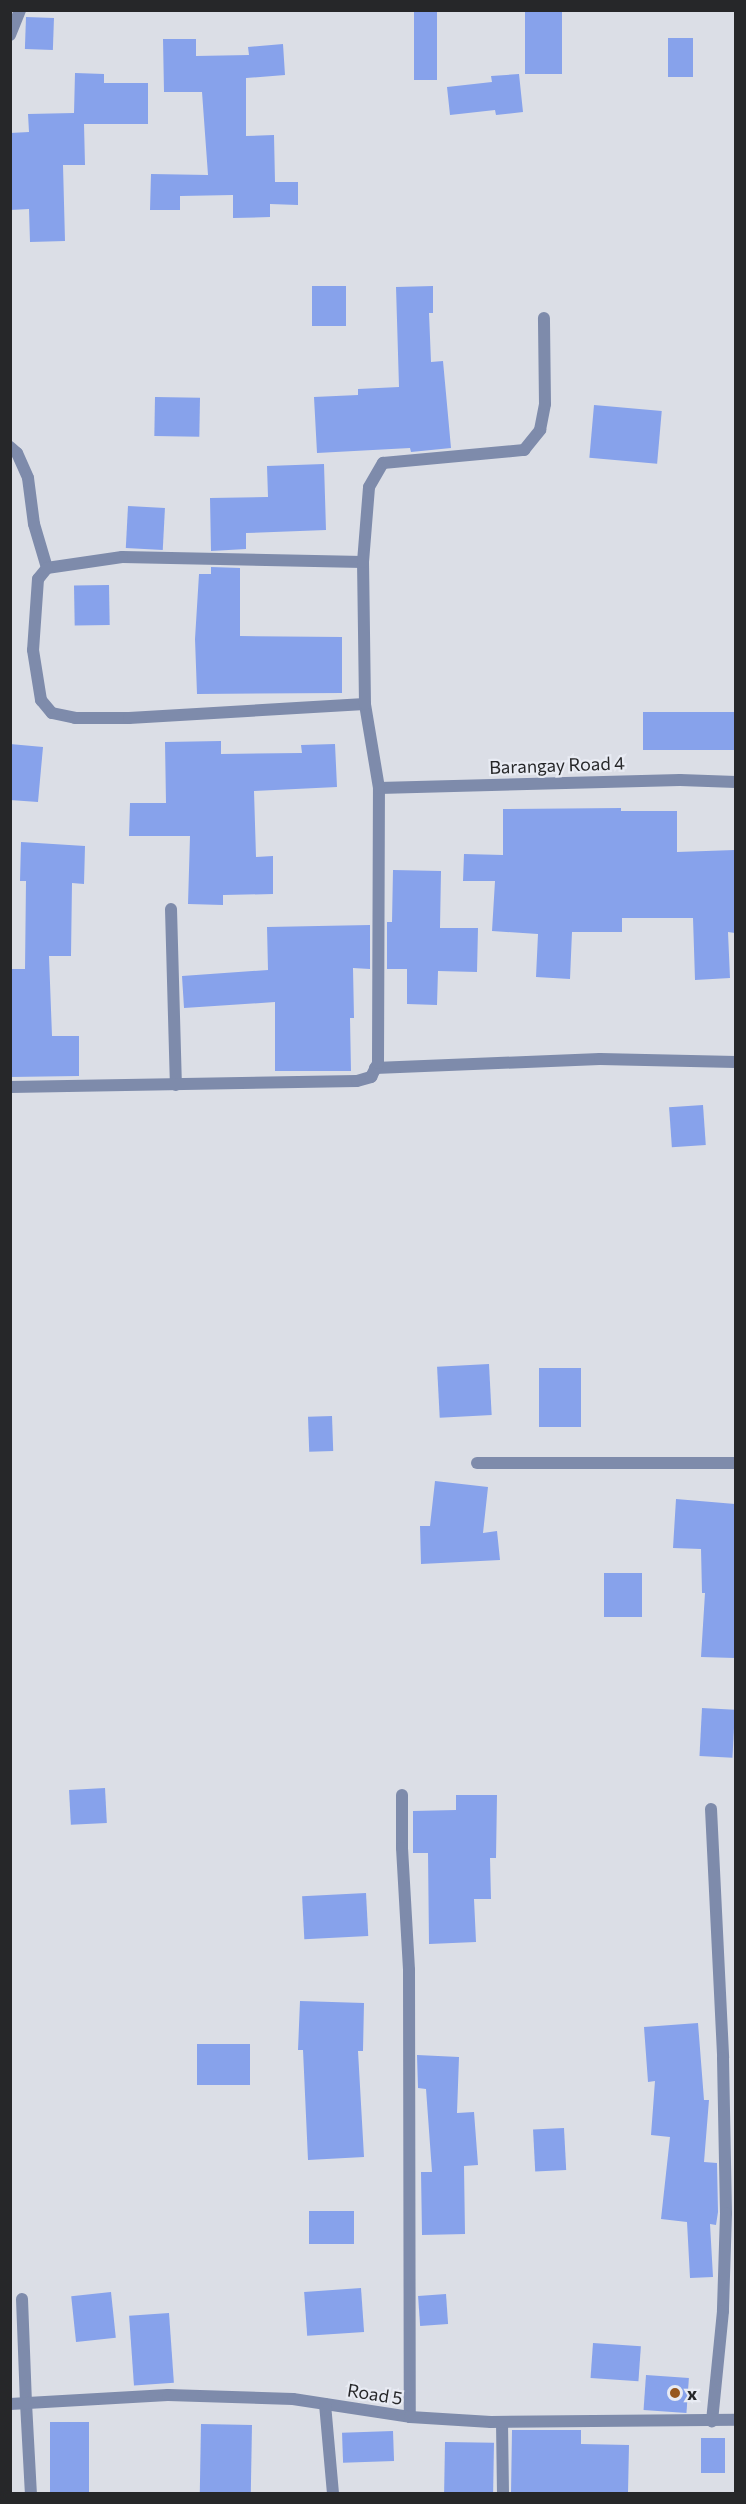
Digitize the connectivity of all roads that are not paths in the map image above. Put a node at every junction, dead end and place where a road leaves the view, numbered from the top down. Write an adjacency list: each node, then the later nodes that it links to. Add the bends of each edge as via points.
1 (18, 14): 2 (street)
2 (10, 35)
3 (544, 318): 5 (street, via 545,404 540,430 524,450 383,463 369,486)
4 (10, 447): 6 (street, via 18,453 27,478 34,524)
5 (363, 562): 6 (street, via 122,557); 7 (street)
6 (47, 567): 7 (street, via 38,579 33,650 41,700 52,713 75,718 129,718)
7 (365, 704): 9 (street)
8 (735, 782): 9 (street, Barangay Road 4)
9 (379, 788): 12 (street)
10 (171, 909): 13 (street)
11 (735, 1062): 12 (street, via 600,1059)
12 (375, 1068): 13 (street, via 371,1077 357,1081)
13 (176, 1085): 14 (street)
14 (10, 1087)
15 (477, 1463): 16 (street)
16 (735, 1463)
17 (402, 1795): 23 (street, via 409,1970)
18 (711, 1809): 25 (street, via 726,2213 723,2311)
19 (22, 2299): 20 (street)
20 (26, 2403): 21 (street, Road 5); 22 (street, Road 5, via 168,2395 293,2399); 27 (street)
21 (10, 2404)
22 (326, 2404): 23 (street, Road 5); 28 (street)
23 (410, 2417): 26 (street, Road 5)
24 (735, 2420): 25 (street, Road 5)
25 (712, 2421): 26 (street, Road 5)
26 (502, 2422): 29 (street)
27 (32, 2493)
28 (333, 2493)
29 (502, 2493)

